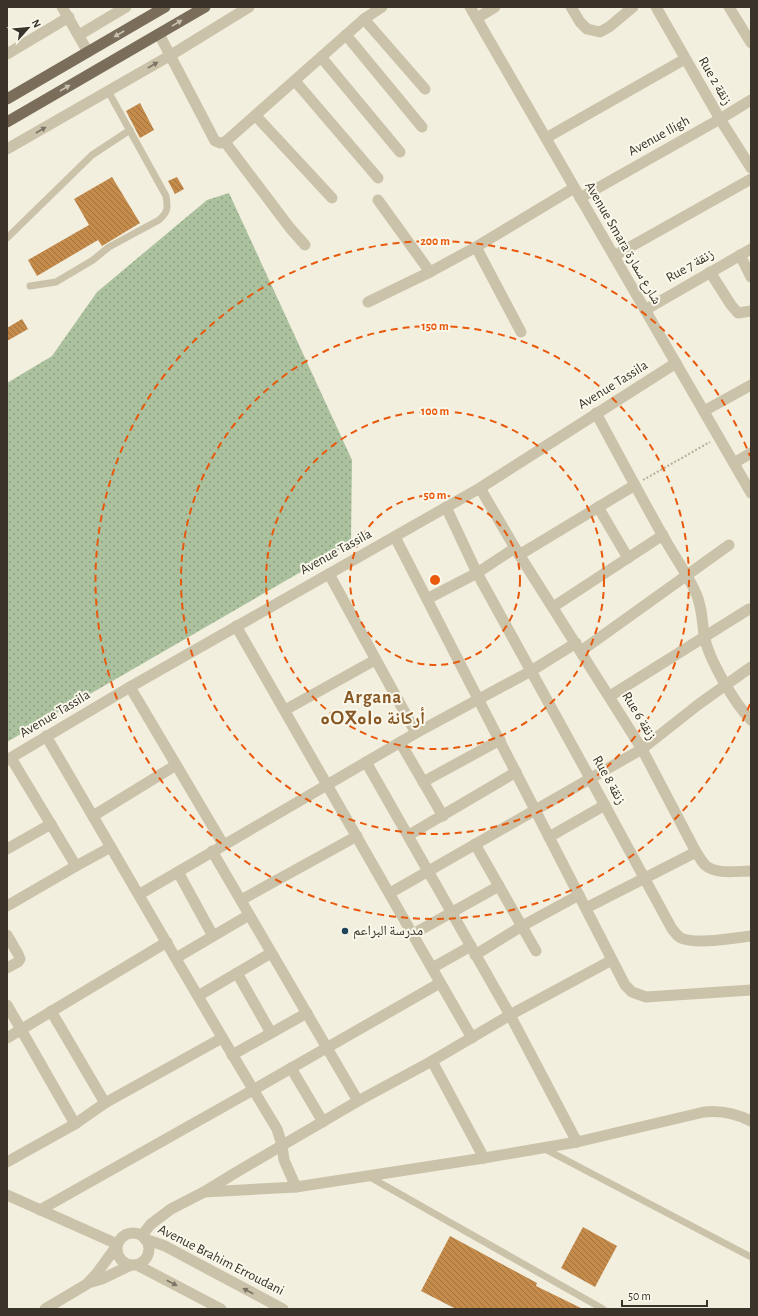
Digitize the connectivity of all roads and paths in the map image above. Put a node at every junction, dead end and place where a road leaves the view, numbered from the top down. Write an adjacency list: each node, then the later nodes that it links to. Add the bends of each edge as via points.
1 (62, 7): 13 (street)
2 (126, 7): 17 (street)
3 (165, 7): 20 (main road, one-way to 20)
4 (205, 7): 16 (main road, one-way to 4)
5 (249, 7): 22 (street)
6 (382, 7): 15 (street)
7 (470, 7): 14 (street, Avenue Smara شارع سمارة)
8 (495, 7): 14 (street)
9 (571, 7): 10 (street, via 587,29 600,32)
10 (633, 7)
11 (656, 7): 24 (street, Rue 2 زنقة)
12 (729, 7): 19 (street)
13 (68, 17): 17 (street); 21 (street)
14 (477, 18): 35 (street, Avenue Smara شارع سمارة)
15 (364, 19): 18 (street); 26 (street)
16 (159, 34): 22 (street); 32 (main road, one-way to 16)
17 (79, 35): 20 (street)
18 (346, 35): 23 (street); 33 (street)
19 (751, 43)
20 (88, 52): 28 (main road)
21 (7, 54)
22 (171, 55): 27 (street, one-way to 22); 36 (street, via 216,141)
23 (321, 57): 25 (street); 38 (street)
24 (685, 59): 31 (street, Rue 2 زنقة); 35 (street)
25 (295, 80): 30 (street); 40 (street)
26 (425, 89)
27 (108, 91): 34 (lane); 37 (street, one-way to 27)
28 (7, 99)
29 (751, 100): 31 (street, Avenue Iligh)
30 (256, 116): 36 (street); 43 (street)
31 (720, 119): 39 (street, Rue 2 زنقة); 44 (street, Avenue Iligh)
32 (7, 122)
33 (422, 127)
34 (130, 130): 46 (lane, via 92,155); 55 (lane, via 166,196 168,206 165,215 109,247 94,260 56,282)
35 (546, 138): 42 (street, Avenue Smara شارع سمارة)
36 (225, 142): 47 (street)
37 (7, 149)
38 (400, 152)
39 (751, 168)
40 (378, 178)
41 (751, 180): 50 (street)
42 (574, 188): 44 (street, Avenue Smara شارع سمارة); 48 (street)
43 (332, 198)
44 (580, 198): 50 (street, Avenue Smara شارع سمارة)
45 (378, 200): 52 (street)
46 (7, 238)
47 (305, 245)
48 (476, 247): 52 (street); 59 (street)
49 (751, 249): 51 (street, Rue 7 زنقة)
50 (614, 256): 57 (street, Avenue Smara شارع سمارة)
51 (740, 256): 53 (street, Rue 7 زنقة); 54 (street)
52 (430, 272): 56 (street)
53 (710, 272): 57 (street, Rue 7 زنقة); 58 (street, via 738,313)
54 (751, 277)
55 (30, 286)
56 (368, 302)
57 (645, 310): 60 (street, Avenue Smara شارع سمارة)
58 (751, 311)
59 (521, 332)
60 (676, 363): 62 (street, Avenue Smara شارع سمارة); 63 (street, Avenue Tassila)
61 (751, 385): 62 (street)
62 (704, 411): 64 (street, Avenue Smara شارع سمارة)
63 (596, 413): 67 (street); 68 (street, Avenue Tassila)
64 (719, 437): 66 (street, Avenue Smara شارع سمارة); 67 (path)
65 (751, 453): 66 (street)
66 (734, 463): 69 (street, Avenue Smara شارع سمارة)
67 (635, 485): 70 (street); 72 (street)
68 (480, 488): 71 (street, Avenue Tassila); 75 (street, Rue 6 زنقة)
69 (751, 493)
70 (598, 507): 75 (street); 76 (street)
71 (446, 508): 73 (street, Avenue Tassila); 77 (street, Rue 8 زنقة)
72 (663, 535): 76 (street); 79 (street)
73 (395, 537): 78 (street, Avenue Tassila); 80 (street)
74 (729, 545): 79 (street)
75 (517, 551): 77 (street); 81 (street, Rue 6 زنقة)
76 (628, 558): 81 (street)
77 (477, 573): 80 (street); 88 (street, Rue 8 زنقة)
78 (329, 574): 83 (street, Avenue Tassila); 86 (street)
79 (686, 576): 84 (street, via 701,607); 85 (street)
80 (427, 599): 92 (street)
81 (553, 607): 85 (street, Rue 6 زنقة)
82 (749, 609): 84 (street)
83 (236, 626): 90 (street, Avenue Tassila); 93 (street)
84 (704, 636): 89 (street); 91 (street)
85 (578, 647): 88 (street); 91 (street, Rue 6 زنقة)
86 (375, 660): 93 (street); 95 (street)
87 (751, 667): 89 (street)
88 (531, 671): 92 (street); 104 (street, Rue 8 زنقة)
89 (726, 685): 94 (street); 99 (street)
90 (130, 687): 96 (street, Avenue Tassila); 102 (street)
91 (610, 696): 99 (street, Rue 6 زنقة)
92 (478, 699): 95 (street); 97 (street)
93 (284, 710): 106 (street)
94 (751, 720)
95 (416, 732): 98 (street)
96 (46, 736): 100 (street, Avenue Tassila); 109 (street)
97 (500, 740): 103 (street); 105 (street)
98 (400, 742): 101 (street); 105 (street)
99 (642, 749): 104 (street); 120 (street, Rue 6 زنقة)
100 (9, 759): 111 (street)
101 (366, 762): 106 (street); 112 (street)
102 (176, 765): 109 (street); 115 (street)
103 (516, 772): 108 (street); 110 (street)
104 (590, 778): 107 (street, Rue 8 زنقة); 108 (street)
105 (424, 782): 110 (street)
106 (328, 784): 113 (street); 115 (street)
107 (605, 805): 114 (street); 125 (street, Rue 8 زنقة)
108 (535, 810): 114 (street); 116 (street)
109 (93, 816): 117 (street)
110 (443, 816): 112 (street)
111 (51, 824): 118 (street); 121 (street)
112 (409, 835): 122 (street)
113 (357, 836): 127 (street); 130 (street)
114 (549, 837): 129 (street)
115 (223, 844): 119 (street)
116 (475, 844): 122 (street); 126 (street)
117 (111, 847): 121 (street); 128 (street)
118 (7, 849)
119 (212, 851): 124 (street); 130 (street)
120 (696, 852): 123 (street, Rue 6 زنقة, via 705,865 712,869); 125 (street)
121 (76, 866): 131 (street)
122 (430, 871): 127 (street); 133 (street)
123 (751, 871)
124 (178, 872): 128 (street); 138 (street)
125 (644, 878): 132 (street); 139 (street, Rue 8 زنقة, via 679,937 704,940)
126 (499, 886): 133 (street); 135 (street)
127 (390, 893): 136 (street)
128 (140, 894): 140 (street)
129 (579, 895): 132 (street); 135 (street)
130 (241, 900): 134 (street)
131 (7, 906)
132 (586, 908): 145 (street)
133 (452, 912): 136 (street); 141 (street)
134 (249, 915): 138 (street); 143 (street)
135 (522, 926): 141 (street); 142 (street)
136 (413, 934): 147 (street)
137 (7, 936): 146 (street, via 20,959)
138 (213, 936): 144 (street)
139 (751, 936)
140 (167, 942): 144 (street); 153 (street)
141 (473, 950): 147 (street); 155 (street)
142 (536, 951)
143 (271, 953): 148 (street); 154 (street)
144 (176, 958): 151 (street)
145 (612, 960): 150 (street, via 628,989 641,996); 155 (street)
146 (7, 968)
147 (432, 968): 149 (street)
148 (237, 973): 151 (street); 157 (street)
149 (440, 983): 160 (street); 161 (street)
150 (751, 990)
151 (198, 996): 159 (street)
152 (7, 1005): 156 (street)
153 (52, 1011): 156 (street); 167 (street)
154 (307, 1013): 157 (street); 161 (street)
155 (510, 1015): 160 (street); 171 (street)
156 (21, 1029): 158 (street); 170 (street)
157 (271, 1033): 162 (street)
158 (7, 1038)
159 (222, 1038): 162 (street); 167 (street)
160 (472, 1038): 163 (street)
161 (327, 1047): 164 (street); 166 (street)
162 (232, 1055): 165 (street)
163 (432, 1061): 166 (street); 174 (street)
164 (292, 1068): 165 (street); 169 (street)
165 (253, 1090): 172 (street, via 277,1129); 180 (street)
166 (358, 1101): 169 (street)
167 (105, 1103): 170 (street)
168 (751, 1121): 171 (street, via 735,1113 704,1112)
169 (323, 1122): 172 (street)
170 (75, 1124): 175 (street)
171 (577, 1142): 173 (street)
172 (282, 1145): 177 (street, via 284,1160); 178 (street)
173 (543, 1148): 174 (street); 183 (lane)
174 (484, 1158): 176 (street)
175 (7, 1162)
176 (368, 1176): 177 (street); 189 (lane)
177 (296, 1187): 178 (street)
178 (204, 1192): 181 (street, via 171,1209 151,1224)
179 (7, 1195): 180 (street)
180 (40, 1210): 182 (street)
181 (144, 1237): 182 (street, via 134,1232 125,1234); 184 (street, via 149,1252 145,1260); 188 (street, Avenue Brahim Erroudani, one-way to 181)
182 (116, 1246): 184 (street, via 118,1257 126,1264); 185 (street)
183 (751, 1257)
184 (134, 1265): 185 (street); 187 (street, one-way to 187)
185 (87, 1284): 186 (street)
186 (45, 1309)
187 (220, 1309)
188 (283, 1309)
189 (603, 1309)

